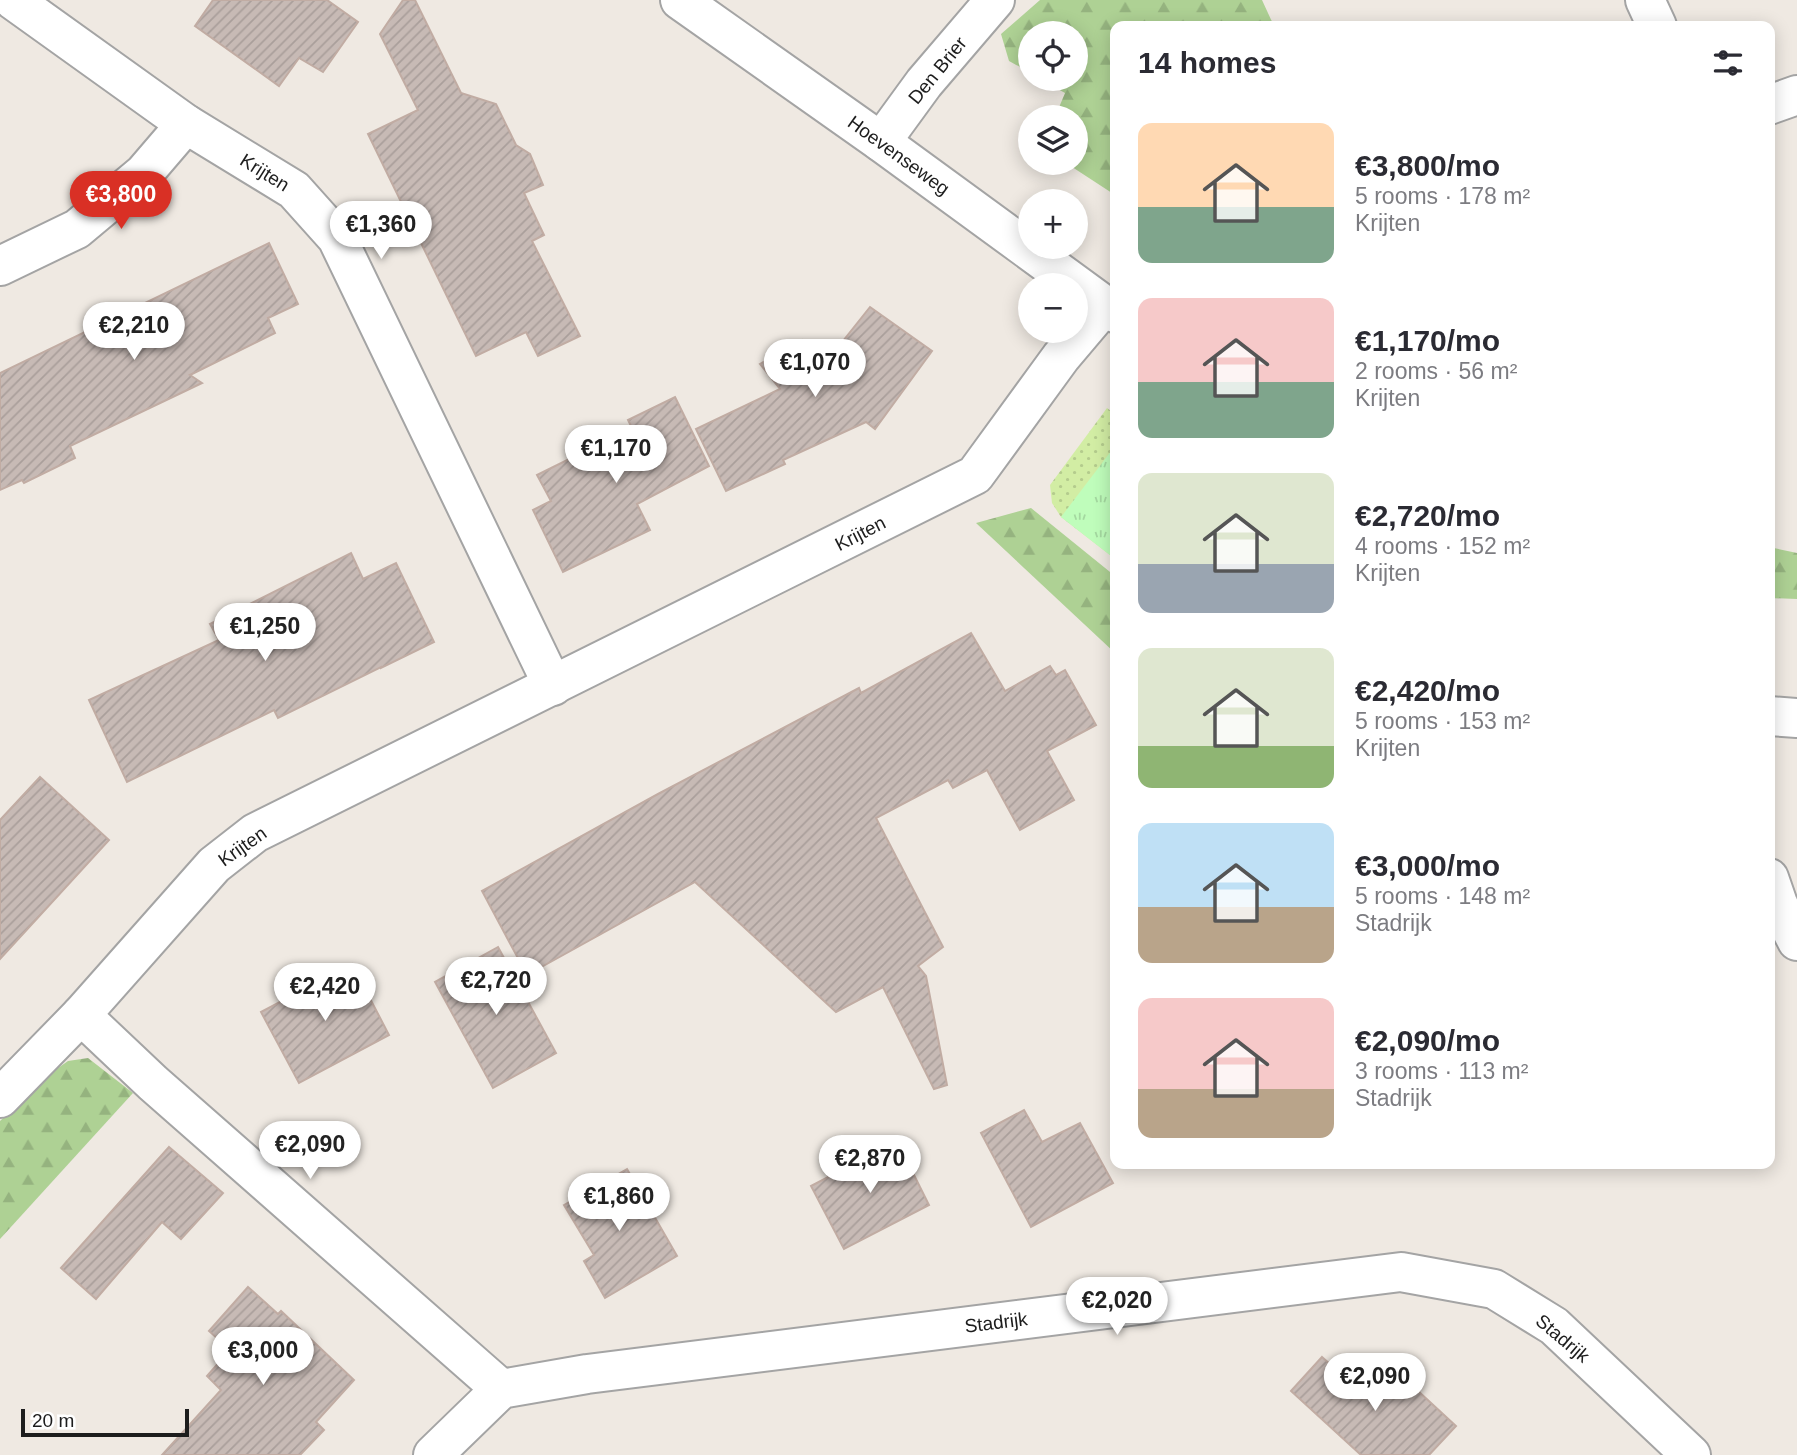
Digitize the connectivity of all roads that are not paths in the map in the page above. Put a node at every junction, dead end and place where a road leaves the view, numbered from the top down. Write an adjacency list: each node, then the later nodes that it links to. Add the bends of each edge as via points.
1 (13, 0): 8 (street, Krijten)
2 (680, 0): 9 (street, Hoevenseweg)
3 (995, 0): 9 (street, Den Brier)
4 (1645, 0): 5 (street)
5 (1655, 21)
6 (1797, 95): 7 (street)
7 (1775, 102)
8 (186, 124): 10 (street, via 144,173 78,229); 12 (street, Krijten, via 294,190 337,238)
9 (881, 142): 11 (street, Hoevenseweg)
10 (0, 266)
11 (1110, 309): 12 (street, Krijten, via 1061,357 975,475)
12 (553, 686): 17 (street, Krijten, via 255,833 214,865)
13 (1775, 716): 14 (street)
14 (1797, 718)
15 (1775, 895): 16 (street)
16 (1797, 941)
17 (81, 1015): 18 (street, Krijten); 19 (street)
18 (0, 1098)
19 (501, 1389): 20 (street); 21 (street, Stadrijk, via 587,1374 1401,1272 1494,1289 1554,1326)
20 (433, 1455)
21 (1691, 1455)

